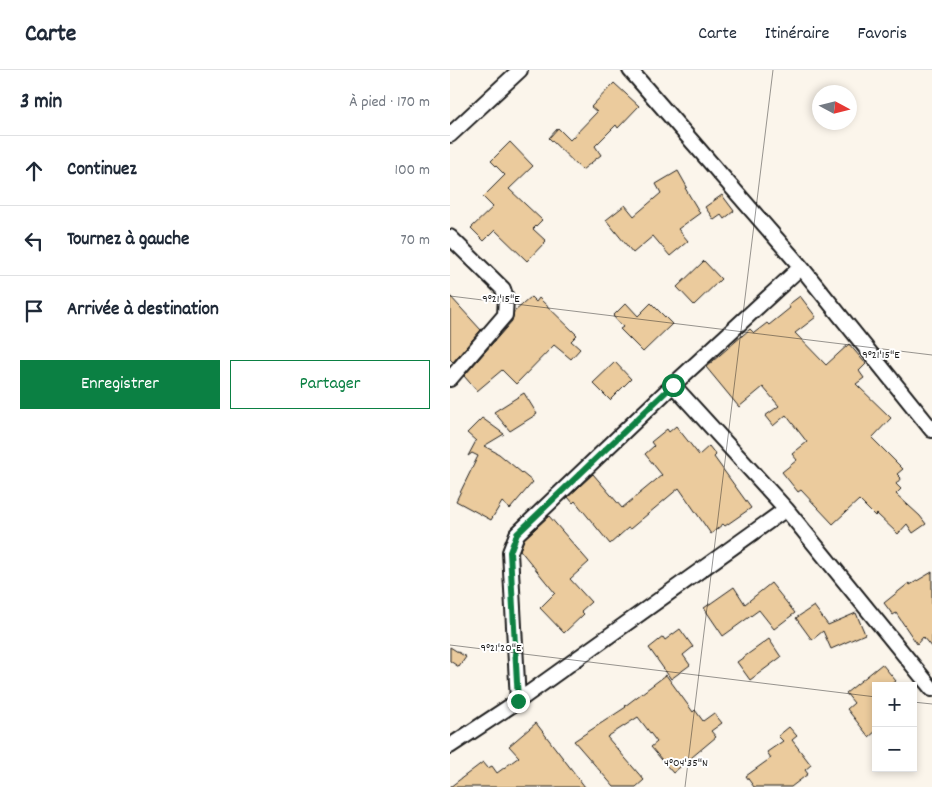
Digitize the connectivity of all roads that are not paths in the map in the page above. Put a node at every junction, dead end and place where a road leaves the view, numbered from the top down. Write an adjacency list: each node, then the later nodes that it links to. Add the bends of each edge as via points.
1 (520, 70): 3 (street)
2 (630, 70): 5 (street)
3 (450, 135)
4 (450, 237): 6 (street, via 503,290 506,306 505,315)
5 (802, 267): 7 (street); 8 (street)
6 (450, 379)
7 (673, 385): 9 (street); 11 (street, via 517,534 510,552)
8 (932, 430)
9 (786, 509): 10 (street); 11 (street)
10 (932, 689)
11 (518, 701): 12 (street)
12 (450, 746)

